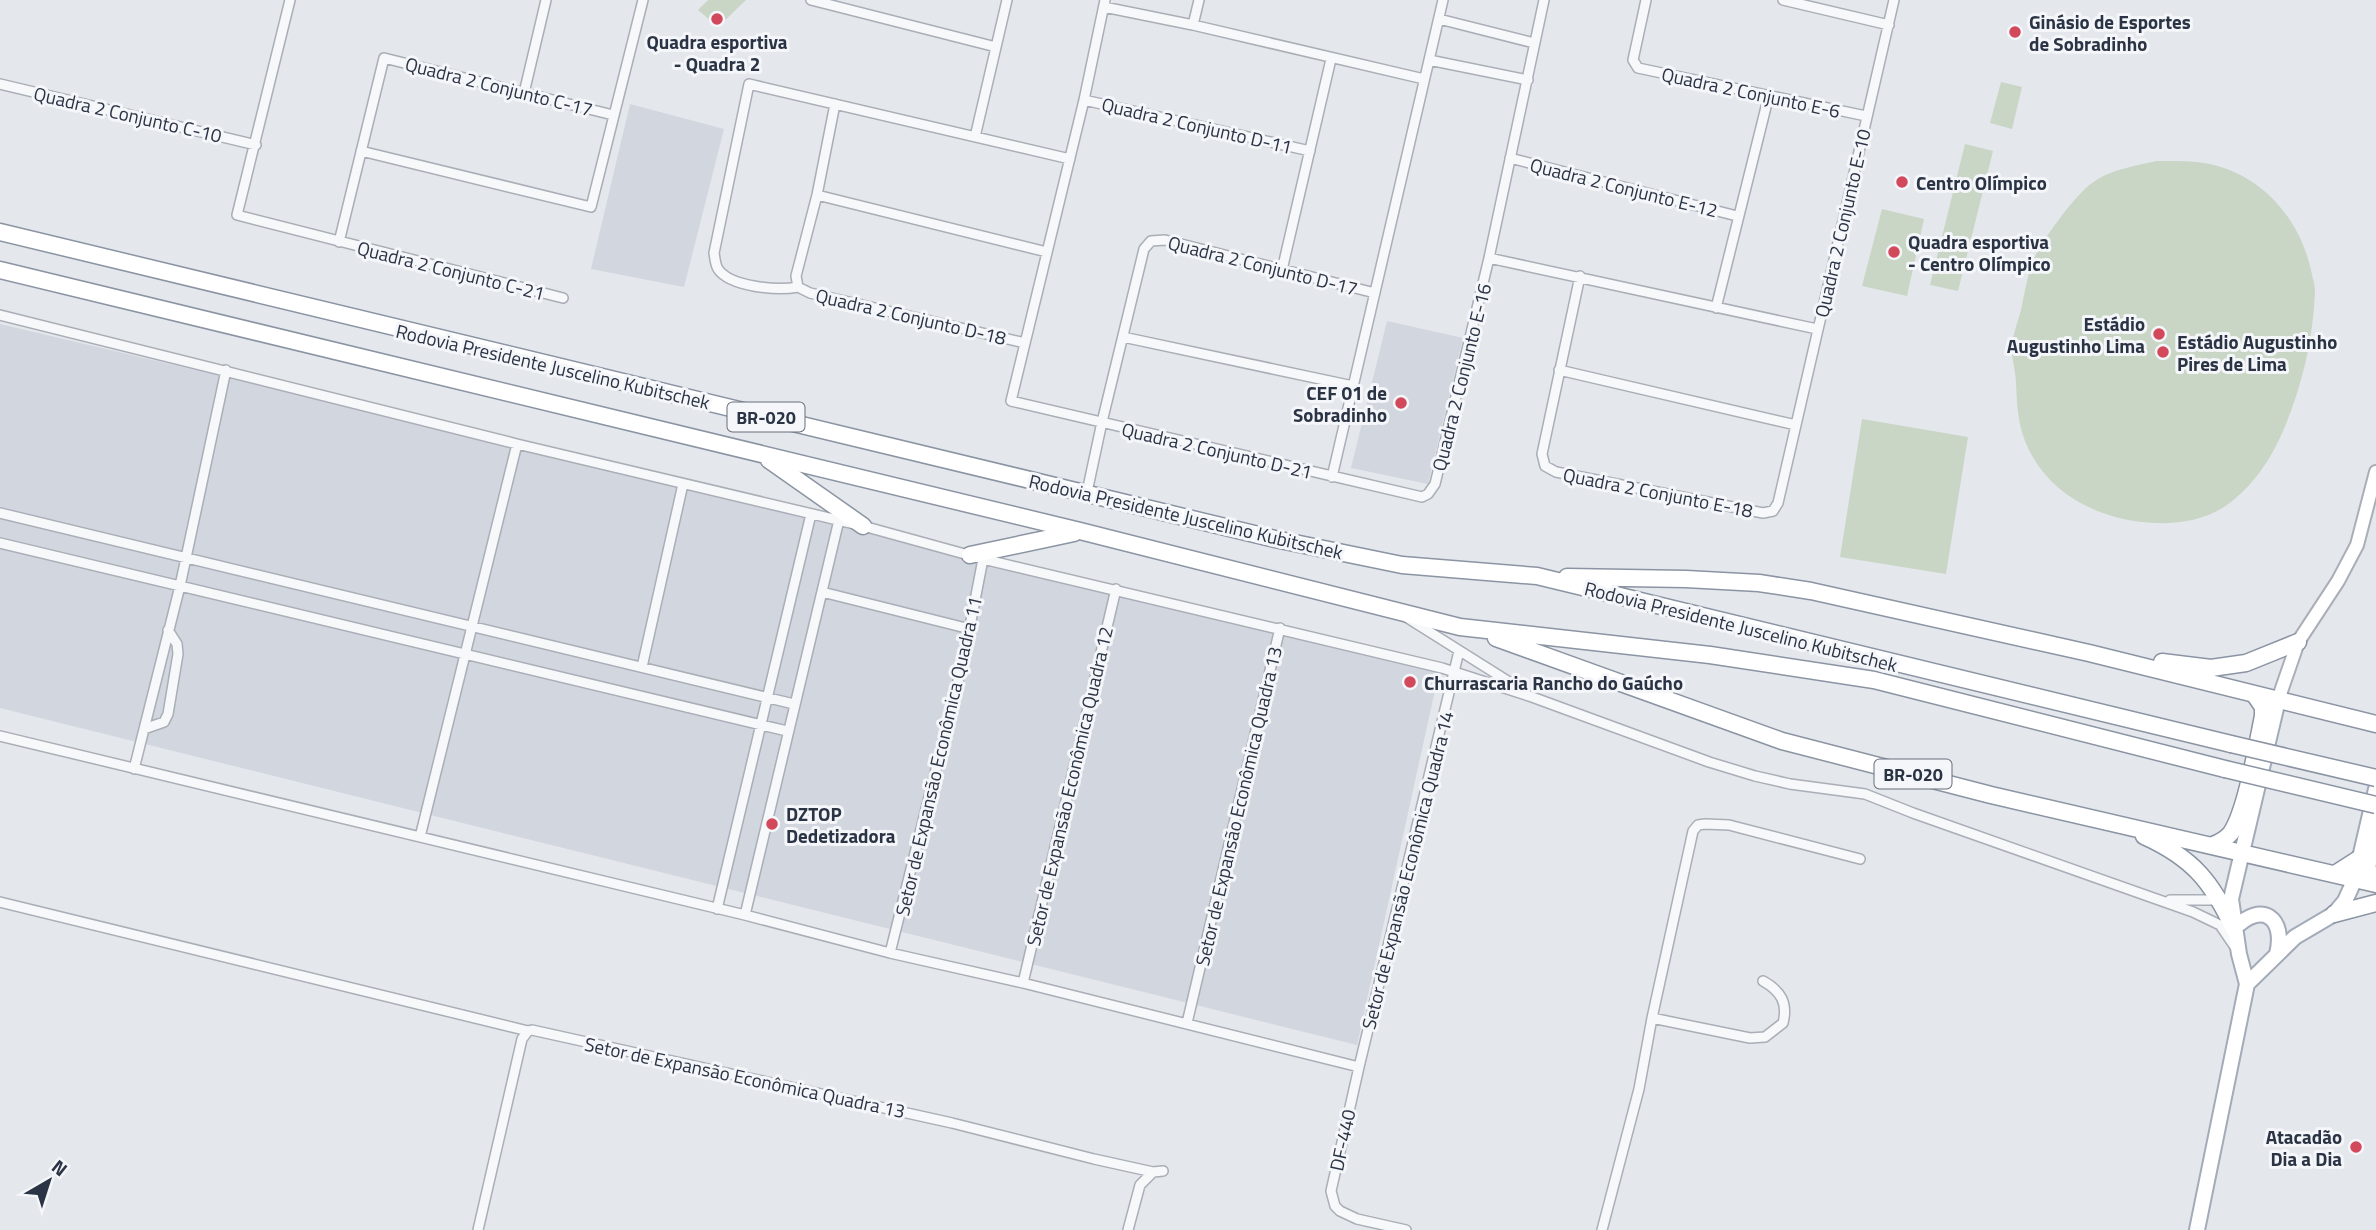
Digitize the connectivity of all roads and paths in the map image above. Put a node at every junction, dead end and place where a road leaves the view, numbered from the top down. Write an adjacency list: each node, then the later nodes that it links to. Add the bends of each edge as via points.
1 (290, 0): 30 (street)
2 (546, 0): 23 (street)
3 (643, 0): 27 (street)
4 (811, 0): 17 (street)
5 (1007, 0): 17 (street)
6 (1199, 0): 14 (street)
7 (1443, 0): 13 (street)
8 (1544, 0): 16 (street, Quadra 2 Conjunto E-16)
9 (1646, 0): 24 (street, Quadra 2 Conjunto E-6, via 1633,60 1636,66)
10 (1783, 0): 15 (street)
11 (1894, 0): 15 (street, Quadra 2 Conjunto E-10)
12 (1105, 4): 14 (street); 25 (street)
13 (1438, 19): 16 (street); 19 (street)
14 (1193, 25): 18 (street)
15 (1889, 25): 28 (street, Quadra 2 Conjunto E-10)
16 (1534, 43): 21 (street, Quadra 2 Conjunto E-16)
17 (996, 47): 29 (street)
18 (1331, 59): 20 (street); 31 (street)
19 (1429, 60): 20 (street); 21 (street)
20 (1424, 79): 45 (street)
21 (1528, 80): 33 (street, Quadra 2 Conjunto E-16)
22 (0, 84): 30 (street, Quadra 2 Conjunto C-10)
23 (524, 93): 27 (street, Quadra 2 Conjunto C-17); 32 (street, Quadra 2 Conjunto C-17, via 384,58)
24 (1769, 95): 28 (street, Quadra 2 Conjunto E-6); 36 (street)
25 (1084, 100): 31 (street, Quadra 2 Conjunto D-11); 34 (street)
26 (835, 104): 29 (street); 35 (street); 44 (street, Quadra 2 Conjunto D-18, via 749,84 716,267 724,276 741,282)
27 (613, 115): 32 (street, via 591,207)
28 (1866, 116): 49 (street, Quadra 2 Conjunto E-10)
29 (975, 137): 34 (street)
30 (256, 145): 38 (street, Quadra 2 Conjunto C-21, via 237,215)
31 (1310, 150): 42 (street)
32 (361, 151): 38 (street)
33 (1510, 158): 36 (street, Quadra 2 Conjunto E-12); 40 (street, Quadra 2 Conjunto E-16)
34 (1070, 159): 39 (street)
35 (817, 195): 39 (street); 44 (street, via 796,276)
36 (1737, 216): 47 (street)
37 (0, 232): 62 (highway, Rodovia Presidente Juscelino Kubitschek / BR-020)
38 (339, 242): 46 (street, Quadra 2 Conjunto C-21)
39 (1047, 252): 51 (street)
40 (1489, 258): 43 (street); 63 (street, Quadra 2 Conjunto E-16, via 1435,484)
41 (0, 270): 58 (highway, Rodovia Presidente Juscelino Kubitschek / BR-020)
42 (1282, 270): 45 (street, Quadra 2 Conjunto D-17); 50 (street, Quadra 2 Conjunto D-17, via 1165,240 1152,241 1144,249)
43 (1580, 276): 47 (street); 53 (street)
44 (798, 287): 51 (street, Quadra 2 Conjunto D-18)
45 (1375, 293): 54 (street)
46 (563, 298)
47 (1716, 308): 49 (street)
48 (0, 315): 52 (street)
49 (1817, 329): 56 (street, Quadra 2 Conjunto E-10)
50 (1123, 337): 54 (street); 55 (street)
51 (1025, 343): 55 (street, Quadra 2 Conjunto D-21, via 1012,401)
52 (226, 370): 57 (street); 72 (street)
53 (1559, 370): 56 (street); 64 (street, Quadra 2 Conjunto E-18, via 1542,454 1545,466 1556,472 1763,513)
54 (1353, 386): 60 (street)
55 (1101, 422): 60 (street, Quadra 2 Conjunto D-21); 62 (street)
56 (1796, 425): 64 (street, Quadra 2 Conjunto E-10)
57 (517, 444): 61 (street); 78 (street)
58 (761, 454): 68 (highway); 69 (highway, Rodovia Presidente Juscelino Kubitschek / BR-020)
59 (2376, 472): 83 (main road, via 2357,545)
60 (1332, 477): 63 (street, Quadra 2 Conjunto D-21, via 1413,497)
61 (683, 484): 66 (street); 87 (street)
62 (1087, 492): 73 (highway, Rodovia Presidente Juscelino Kubitschek / BR-020, via 1348,555 1402,565)
63 (1428, 494)
64 (1773, 511)
65 (0, 513): 72 (street)
66 (811, 514): 67 (street); 90 (street)
67 (839, 520): 68 (street); 76 (street)
68 (863, 526): 71 (street)
69 (1080, 531): 71 (highway); 77 (highway, Rodovia Presidente Juscelino Kubitschek / BR-020)
70 (0, 543): 74 (street)
71 (977, 557): 75 (street); 81 (street, Setor de Expansão Econômica Quadra 11)
72 (186, 559): 74 (street); 78 (street)
73 (1537, 576): 85 (highway, BR-020, via 1686,579 1811,590); 100 (highway, Rodovia Presidente Juscelino Kubitschek / BR-020, bridge)
74 (180, 586): 82 (street); 86 (street)
75 (1116, 589): 80 (street); 125 (street, Setor de Expansão Econômica Quadra 12)
76 (822, 592): 81 (street); 93 (street)
77 (1395, 608): 79 (highway, Rodovia Presidente Juscelino Kubitschek / BR-020); 84 (street)
78 (472, 627): 86 (street); 87 (street)
79 (1460, 627): 102 (highway, Rodovia Presidente Juscelino Kubitschek / BR-020, bridge, via 1710,655 1874,680); 103 (highway, BR-020, via 1782,741)
80 (1280, 628): 88 (street); 128 (street, Setor de Expansão Econômica Quadra 13)
81 (970, 629): 121 (street, Setor de Expansão Econômica Quadra 11)
82 (168, 630): 96 (street); 96 (street, via 178,654 168,714 164,722)
83 (2298, 642): 85 (highway, via 2246,663 2211,668); 92 (main road)
84 (1459, 651): 88 (street, Setor de Expansão Econômica Quadra 14); 91 (street)
85 (2089, 653): 89 (highway, BR-020)
86 (465, 655): 95 (street); 105 (street)
87 (642, 667): 90 (street)
88 (1455, 673): 91 (street); 130 (street, Setor de Expansão Econômica Quadra 14)
89 (2253, 694): 92 (highway, BR-020); 106 (highway, via 2263,706 2263,716 2244,799 2230,834)
90 (768, 697): 93 (street); 95 (street)
91 (1532, 697): 113 (street, via 1709,762 1790,783 1865,794)
92 (2278, 700): 94 (highway, BR-020); 107 (main road)
93 (794, 704): 97 (street)
94 (2376, 724)
95 (761, 725): 97 (street); 117 (street)
96 (144, 729): 99 (street)
97 (787, 731): 119 (street)
98 (0, 736): 99 (street)
99 (134, 768): 105 (street)
100 (2376, 778)
101 (2376, 789): 108 (main road)
102 (2376, 805)
103 (2113, 822): 106 (highway, BR-020); 114 (highway, via 2185,858)
104 (2376, 825): 112 (highway, via 2367,863)
105 (419, 837): 117 (street)
106 (2213, 845): 107 (highway, BR-020)
107 (2243, 852): 110 (highway, BR-020); 114 (main road)
108 (2360, 858): 110 (highway); 111 (main road)
109 (1860, 859): 127 (street, via 1729,825 1698,825 1690,839)
110 (2335, 874): 111 (highway, BR-020)
111 (2355, 879): 112 (highway, BR-020); 118 (main road)
112 (2376, 883)
113 (2158, 899): 114 (street); 122 (street, via 2220,925)
114 (2226, 900): 120 (highway)
115 (0, 902): 129 (street, Setor de Expansão Econômica Quadra 13)
116 (2376, 903): 118 (highway)
117 (717, 909): 119 (street)
118 (2334, 914): 123 (main road, via 2295,937)
119 (745, 915): 121 (street)
120 (2234, 929): 122 (main road); 123 (main road, via 2249,915 2268,916 2280,932)
121 (890, 953): 125 (street)
122 (2239, 954): 126 (main road)
123 (2277, 954): 126 (main road)
124 (1763, 981): 127 (street, via 1776,989 1786,1012 1783,1023 1765,1037)
125 (1023, 983): 128 (street)
126 (2248, 984): 135 (main road)
127 (1651, 1018): 134 (street, via 1636,1099)
128 (1187, 1023): 130 (street)
129 (528, 1031): 131 (street, via 522,1039); 132 (street, Setor de Expansão Econômica Quadra 13, via 799,1088 1158,1172 1140,1185)
130 (1359, 1068): 133 (street, DF-440, via 1331,1191 1335,1206 1357,1219)
131 (478, 1230)
132 (1128, 1230)
133 (1406, 1230)
134 (1602, 1230)
135 (2197, 1230)

